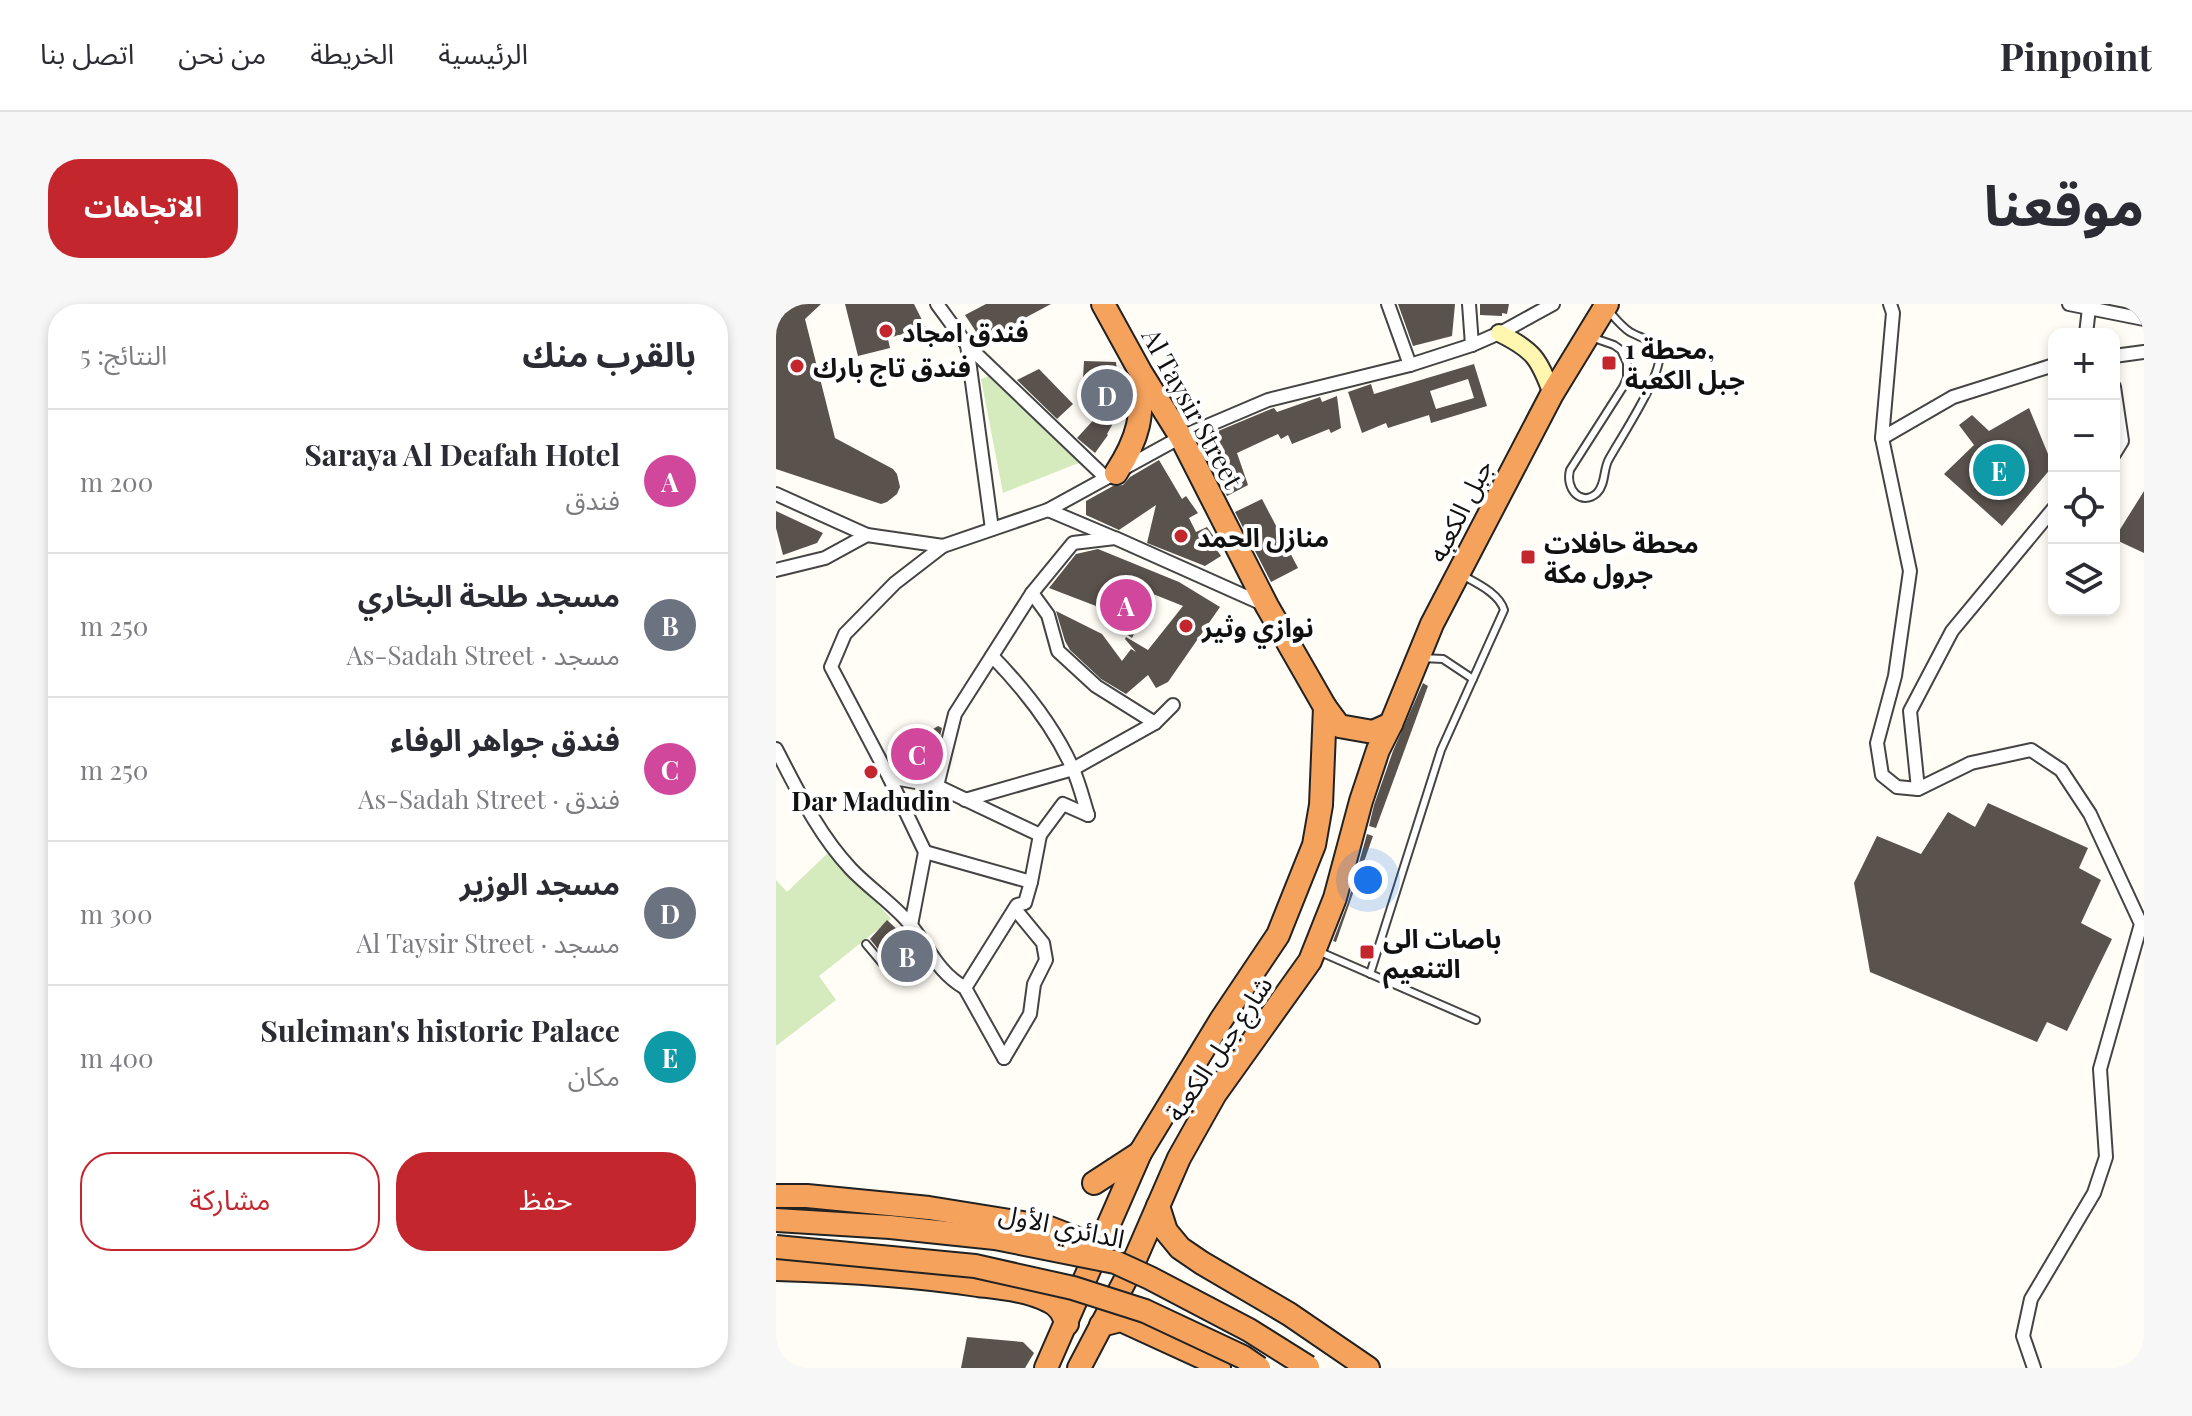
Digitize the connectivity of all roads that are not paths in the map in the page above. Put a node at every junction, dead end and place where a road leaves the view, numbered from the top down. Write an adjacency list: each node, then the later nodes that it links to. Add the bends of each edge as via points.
1 (937, 304): 14 (street)
2 (1103, 304): 20 (highway, Al Taysir Street)
3 (1388, 304): 18 (street)
4 (1469, 304): 15 (street)
5 (1553, 304): 12 (street)
6 (1890, 304): 23 (street)
7 (2069, 304): 9 (street)
8 (1606, 305): 13 (highway, جبل الكعبه); 13 (lane, via 1620,324 1653,343 1659,359 1605,466 1603,483 1588,497 1569,486 1570,470 1623,387 1628,370 1621,350)
9 (2089, 308): 10 (street); 11 (street)
10 (2144, 319)
11 (2087, 328)
12 (1499, 333): 15 (street); 21 (street, via 1535,356)
13 (1587, 336): 21 (highway, جبل الكعبه)
14 (967, 345): 24 (street); 28 (street)
15 (1472, 345): 18 (street)
16 (2144, 352): 17 (street)
17 (2120, 355)
18 (1410, 365): 22 (street, via 1268,400)
19 (2048, 367): 23 (street, via 1953,397)
20 (1141, 373): 22 (highway, Al Taysir Street); 24 (highway, via 1139,429 1130,452)
21 (1552, 394): 33 (highway, جبل الكعبه)
22 (1181, 437): 24 (street); 35 (highway, Al Taysir Street)
23 (1882, 438): 48 (street, via 1910,571 1895,676 1877,743 1882,775 1897,787)
24 (1111, 475): 26 (street)
25 (776, 494): 29 (street)
26 (1048, 510): 28 (street); 30 (street)
27 (2048, 515): 48 (street, via 1952,631 1910,711)
28 (992, 529): 31 (street)
29 (867, 535): 31 (street); 32 (street, via 825,558)
30 (1115, 538): 34 (street, via 1073,543); 35 (street)
31 (943, 546): 46 (street, via 895,583 845,634 831,667)
32 (776, 570)
33 (1458, 573): 37 (highway, جبل الكعبه); 38 (lane, via 1497,598 1504,610)
34 (1032, 593): 36 (street); 41 (street, via 1048,615 1058,651 1096,686)
35 (1267, 606): 40 (highway, Al Taysir Street)
36 (992, 656): 45 (street, via 1045,718); 47 (street, via 955,714)
37 (1418, 658): 38 (lane, via 1443,659); 42 (highway, جبل الكعبه)
38 (1473, 679): 57 (lane, via 1441,750)
39 (1173, 705): 41 (street)
40 (1325, 707): 42 (highway, via 1339,726 1373,732); 60 (highway, شارع جبل الكعبة, via 1314,845 1278,935)
41 (1155, 723): 45 (street)
42 (1391, 724): 44 (highway, جبل الكعبه)
43 (776, 749): 54 (street, via 812,818 850,868)
44 (1378, 750): 56 (highway, شارع جبل الكعبة)
45 (1073, 769): 49 (street); 50 (street, via 1088,815 1063,804)
46 (889, 777): 47 (street); 51 (street)
47 (937, 786): 49 (street)
48 (1918, 789): 76 (street, via 1971,763 2031,750 2061,770 2090,814 2141,924 2100,1069 2106,1157 2094,1193 2031,1299 2023,1336)
49 (965, 800): 50 (street)
50 (1040, 835): 52 (street)
51 (925, 852): 52 (street); 54 (street)
52 (1031, 882): 53 (street, via 1025,903)
53 (1015, 909): 58 (street); 58 (street, via 1043,943 1046,960 1034,984 1030,1014 1004,1058)
54 (912, 927): 55 (lane, via 882,963); 58 (street, via 933,959)
55 (866, 944)
56 (1315, 949): 57 (lane); 63 (highway, شارع جبل الكعبة, via 1215,1094)
57 (1370, 974): 59 (lane)
58 (965, 988)
59 (1476, 1020)
60 (1140, 1153): 61 (highway); 68 (highway, شارع جبل الكعبة)
61 (1094, 1183)
62 (776, 1196): 66 (highway, bridge, via 929,1208 1047,1227)
63 (1158, 1206): 69 (highway, شارع جبل الكعبة); 75 (highway, via 1166,1231 1180,1248)
64 (776, 1220): 66 (highway, الدائري الأول, bridge, via 995,1238)
65 (776, 1247): 73 (highway, bridge, via 975,1266 1073,1288 1145,1311)
66 (1115, 1262): 74 (highway, الدائري الأول, bridge, via 1249,1330)
67 (776, 1269): 68 (highway, via 942,1279 1022,1291 1061,1309)
68 (1067, 1324): 70 (highway, شارع جبل الكعبة)
69 (1101, 1325): 71 (highway, شارع جبل الكعبة); 72 (highway, via 1121,1320)
70 (1050, 1361)
71 (1079, 1368)
72 (1219, 1368)
73 (1259, 1368)
74 (1309, 1368)
75 (1368, 1368)
76 (2034, 1368)

